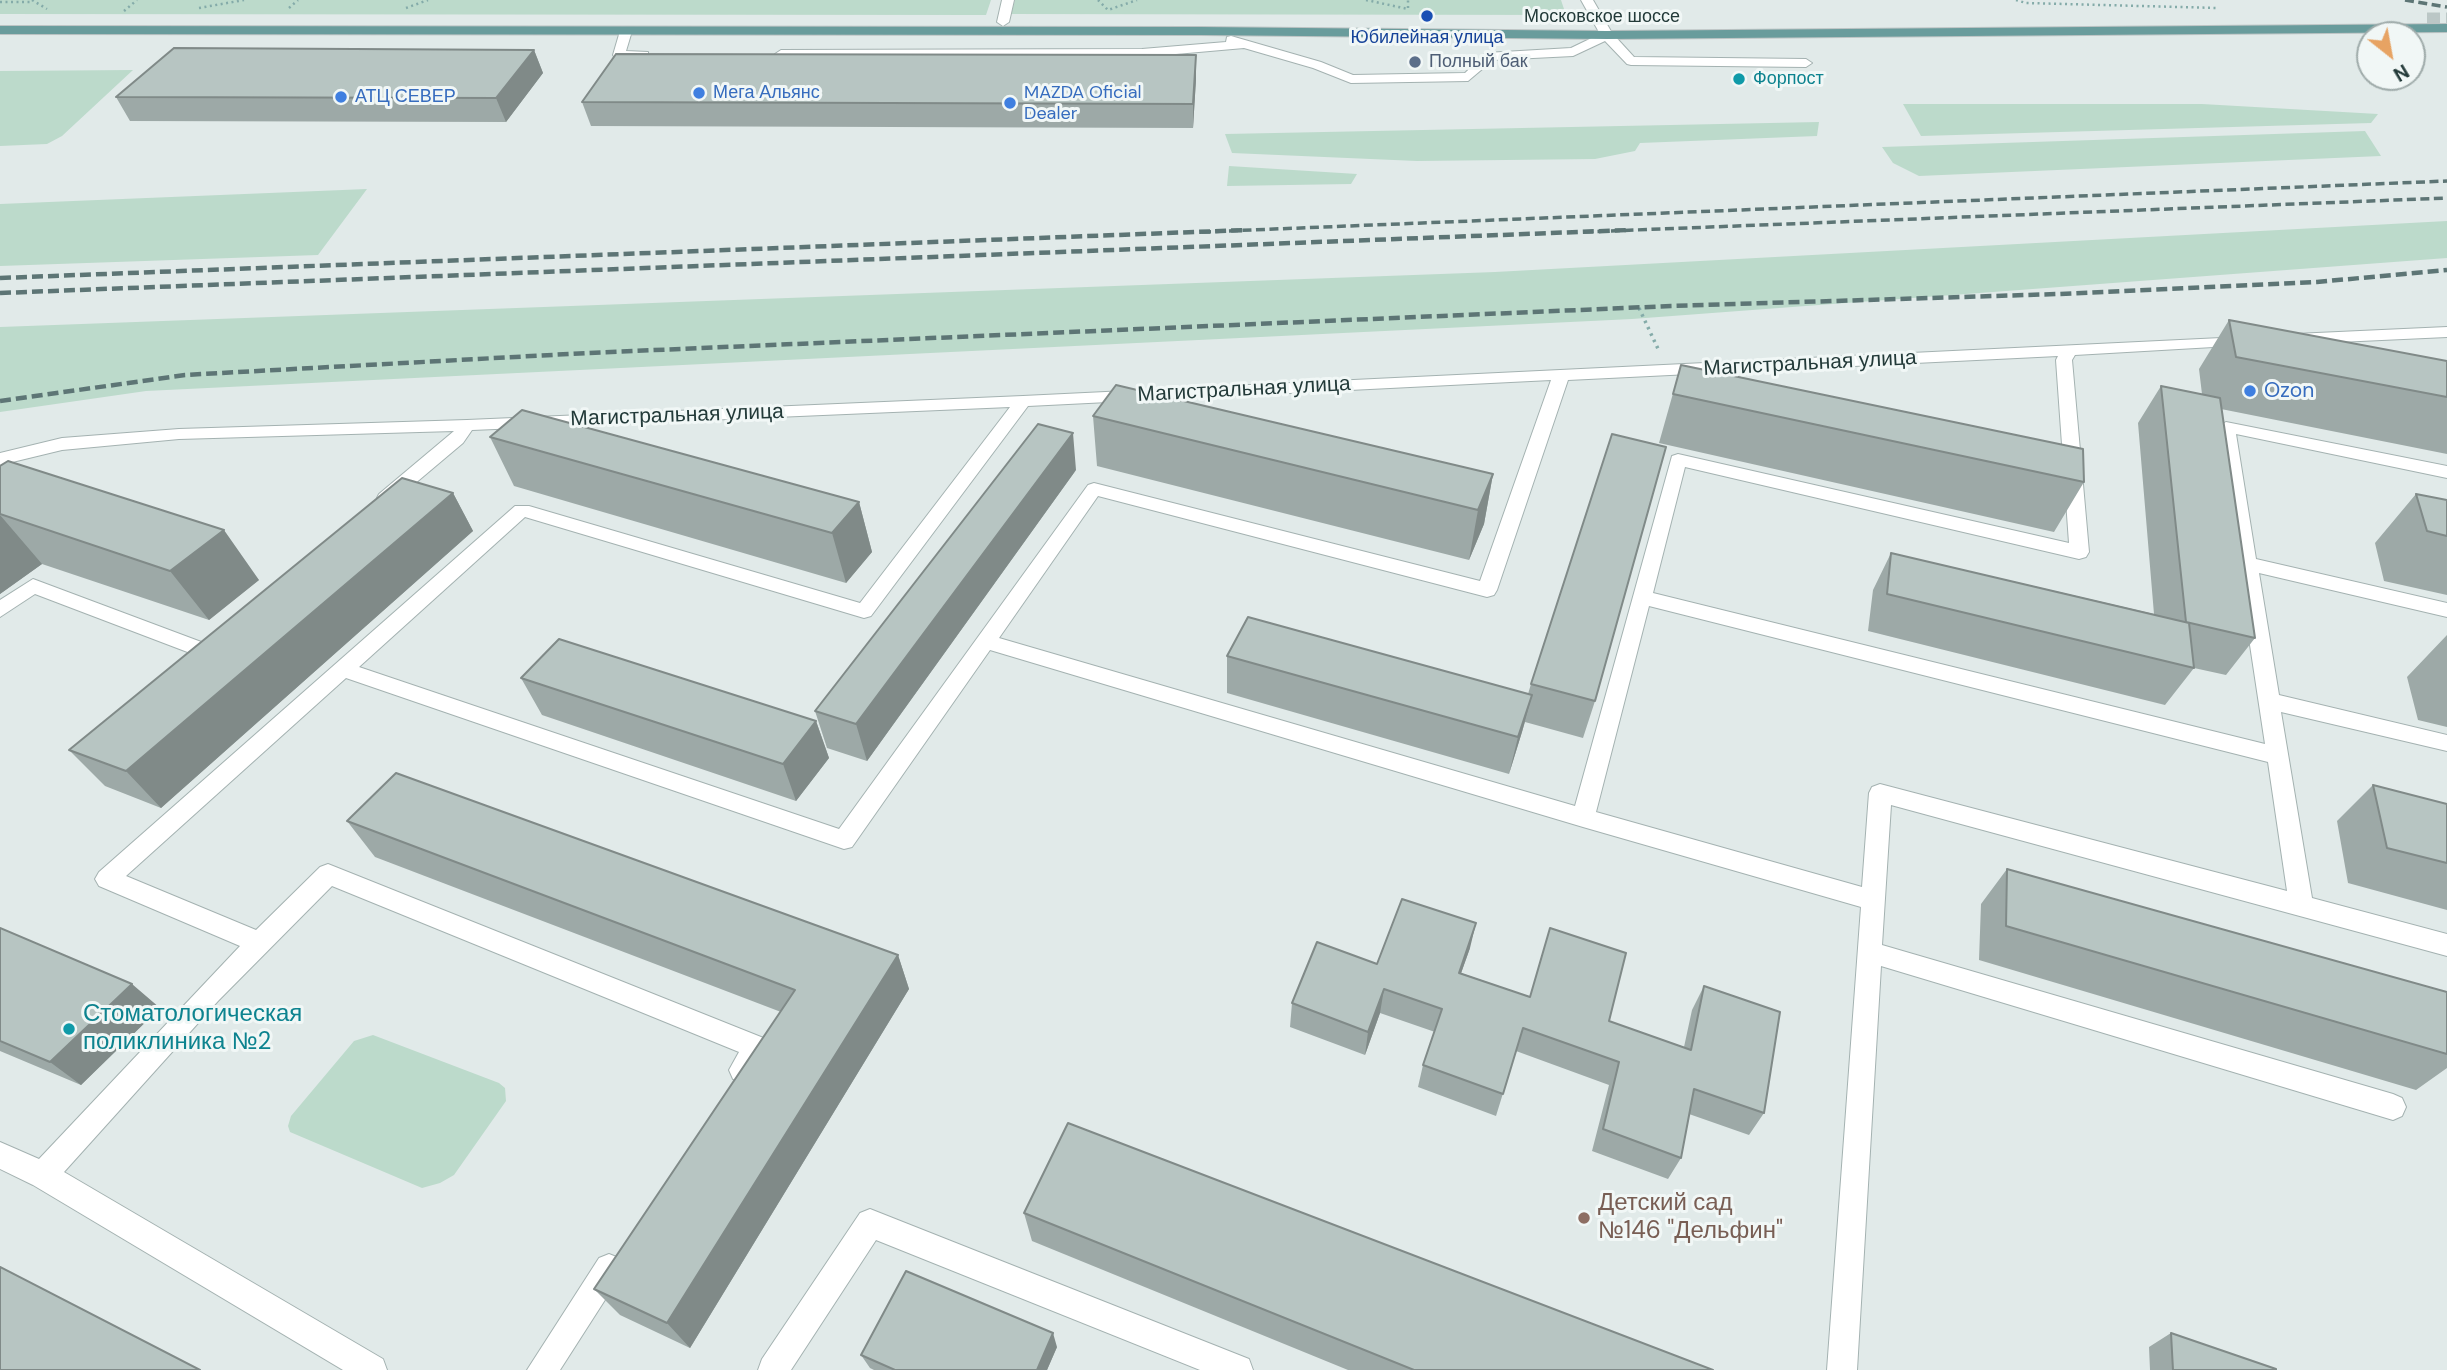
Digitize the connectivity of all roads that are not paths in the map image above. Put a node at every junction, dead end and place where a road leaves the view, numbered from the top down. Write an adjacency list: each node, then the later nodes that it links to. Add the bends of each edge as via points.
1 (1008, 0): 5 (street)
2 (1587, 0): 8 (street)
3 (2427, 19): 8 (main road, Московское шоссе)
4 (0, 21): 5 (main road, Московское шоссе)
5 (1003, 22): 8 (main road, Московское шоссе)
6 (2447, 28): 8 (main road, Московское шоссе)
7 (0, 30): 9 (main road, Московское шоссе)
8 (1604, 30): 10 (main road, Московское шоссе); 11 (street, via 1573,52 1490,56 1468,77 1352,79); 14 (street, via 1631,61)
9 (626, 31): 10 (main road, Московское шоссе); 13 (street, via 619,55)
10 (1201, 31): 11 (street)
11 (1244, 44): 12 (street, via 1142,53)
12 (770, 54)
13 (660, 55)
14 (1806, 63)
15 (2447, 332): 16 (street, Магистральная улица)
16 (2070, 350): 17 (street, Магистральная улица); 24 (street, via 2064,360 2079,552 1678,460)
17 (1562, 374): 18 (street, Магистральная улица); 27 (street, via 1487,590 1094,489)
18 (1023, 401): 19 (street, Магистральная улица); 29 (street, via 864,611 522,510)
19 (467, 425): 20 (street, Магистральная улица, via 179,434 62,444); 22 (street, via 457,439)
20 (0, 459)
21 (2447, 472): 23 (street, via 2226,427)
22 (373, 509)
23 (2248, 564): 26 (street); 30 (street)
24 (1642, 597): 32 (street); 33 (street)
25 (0, 610): 28 (street, via 33,586 211,647)
26 (2447, 610)
27 (985, 641): 29 (street, via 844,840); 33 (street)
28 (186, 667)
29 (343, 669): 36 (street, via 107,879)
30 (2269, 701): 31 (street); 32 (street)
31 (2447, 743)
32 (2277, 756): 35 (street)
33 (1583, 818): 34 (street)
34 (1873, 900): 35 (street, via 1881,793); 38 (street)
35 (2301, 905): 37 (street)
36 (260, 943): 39 (street, via 328,874 757,1047); 42 (street)
37 (2447, 945)
38 (1870, 952): 40 (street); 48 (street)
39 (726, 1094)
40 (2393, 1107)
41 (0, 1155): 42 (street)
42 (43, 1175): 44 (street)
43 (626, 1243): 45 (street)
44 (372, 1370)
45 (542, 1370)
46 (773, 1370): 47 (street, via 870,1223)
47 (1238, 1370)
48 (1842, 1370)

